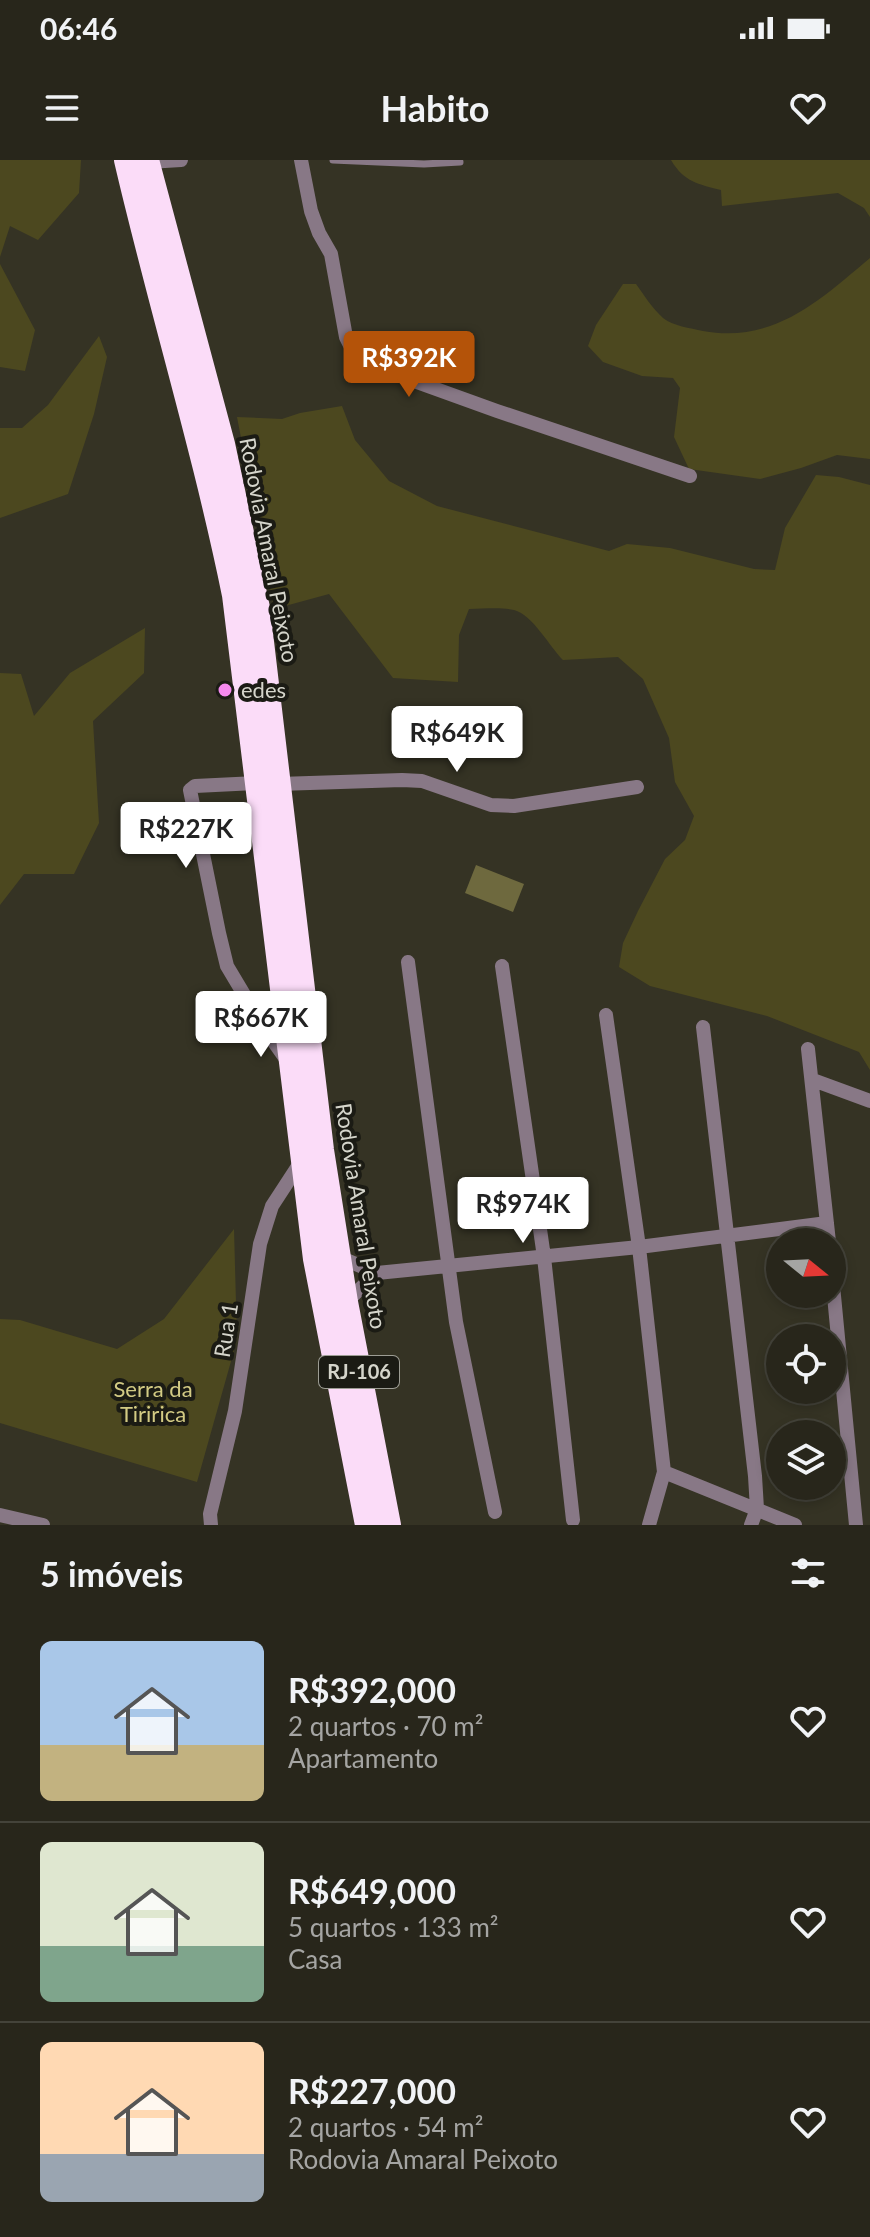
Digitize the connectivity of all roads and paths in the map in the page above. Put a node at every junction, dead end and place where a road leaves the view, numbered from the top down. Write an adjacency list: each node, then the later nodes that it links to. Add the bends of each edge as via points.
1 (181, 160): 4 (street)
2 (301, 160): 6 (street, via 311,211 331,254 346,337 364,363)
3 (333, 160): 5 (lane)
4 (140, 161): 7 (highway, Rodovia Amaral Peixoto / RJ-106, via 220,526)
5 (460, 162)
6 (690, 476)
7 (268, 783): 8 (street, via 422,781 491,805 514,806); 11 (highway, Rodovia Amaral Peixoto / RJ-106); 14 (street, via 190,790 227,966); 24 (highway, Rodovia Amaral Peixoto / RJ-106)
8 (637, 787)
9 (408, 962): 26 (street)
10 (502, 966): 25 (street)
11 (284, 1008): 14 (street); 16 (highway, Rodovia Amaral Peixoto / RJ-106)
12 (606, 1015): 23 (street)
13 (703, 1027): 22 (street)
14 (264, 1028): 16 (street)
15 (808, 1049): 17 (street)
16 (291, 1066): 19 (highway, Rodovia Amaral Peixoto / RJ-106)
17 (813, 1080): 18 (street); 20 (street)
18 (870, 1101)
19 (302, 1159): 35 (street, Rua 1, via 272,1206 260,1244 235,1411); 37 (highway, Rodovia Amaral Peixoto / RJ-106, via 315,1259)
20 (827, 1223): 21 (street); 22 (street)
21 (828, 1228)
22 (727, 1236): 23 (street); 31 (street)
23 (639, 1247): 25 (street); 30 (street)
24 (339, 1257): 27 (street); 28 (highway, Rodovia Amaral Peixoto / RJ-106)
25 (544, 1257): 26 (street); 34 (street)
26 (449, 1267): 27 (street); 32 (street)
27 (377, 1273): 28 (street)
28 (346, 1302): 38 (highway, Rodovia Amaral Peixoto / RJ-106)
29 (835, 1308): 42 (street)
30 (664, 1472): 31 (street); 39 (street)
31 (757, 1509): 40 (street); 41 (street)
32 (495, 1512)
33 (0, 1515): 36 (street)
34 (573, 1520)
35 (208, 1521)
36 (43, 1525)
37 (367, 1525)
38 (389, 1525)
39 (649, 1525)
40 (751, 1525)
41 (795, 1525)
42 (856, 1525)

